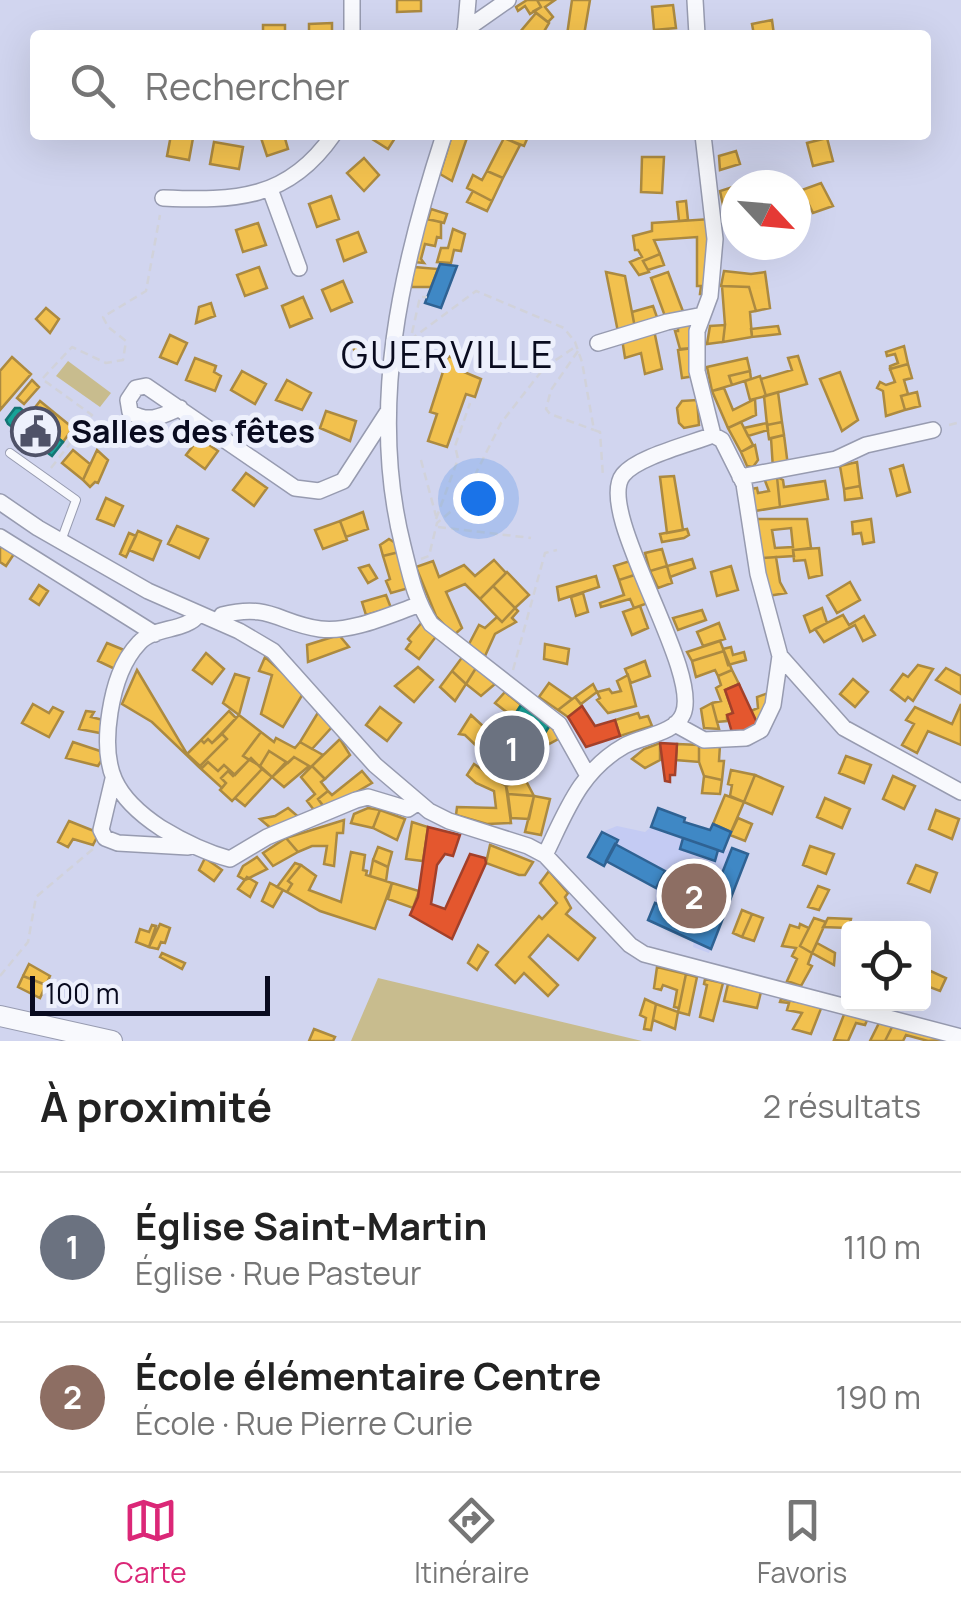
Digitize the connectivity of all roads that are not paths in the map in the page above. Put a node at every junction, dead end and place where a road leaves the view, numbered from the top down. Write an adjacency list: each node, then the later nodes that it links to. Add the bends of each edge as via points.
1 (352, 0): 5 (street)
2 (468, 0): 6 (street)
3 (508, 0): 7 (street)
4 (696, 0): 8 (street)
5 (352, 30)
6 (465, 30)
7 (468, 30)
8 (698, 30)
9 (330, 140): 12 (street, via 319,155)
10 (442, 140): 18 (street, via 406,260)
11 (704, 140): 15 (street, via 714,239)
12 (270, 188): 13 (street, via 211,200); 14 (street)
13 (163, 198)
14 (299, 268)
15 (703, 315): 16 (street); 20 (street, via 697,371)
16 (598, 343)
17 (180, 408): 18 (street, via 295,488 319,490 343,481)
18 (388, 413): 26 (street, via 391,500)
19 (933, 430): 22 (street, via 836,459)
20 (713, 435): 22 (street); 31 (street, via 634,466 620,477 616,494 688,701)
21 (10, 452): 25 (lane, via 76,500)
22 (740, 477): 30 (street)
23 (0, 502): 25 (street)
24 (0, 537): 29 (street)
25 (61, 541): 27 (street)
26 (418, 605): 28 (street, via 338,628 320,629 258,609 222,615); 32 (street, via 432,624 559,724)
27 (199, 614): 28 (street); 29 (street)
28 (219, 622): 35 (street, via 286,662 357,747)
29 (155, 634): 33 (street, via 140,640 116,679 106,745)
30 (780, 656): 31 (street, via 773,705 761,730 746,738 704,740); 34 (street, via 844,728)
31 (675, 724): 32 (street, via 629,743)
32 (587, 774): 37 (street)
33 (113, 779): 36 (street, via 137,812); 36 (street, via 101,830 105,838)
34 (961, 792)
35 (418, 803): 36 (street, via 408,809 368,797 356,800 230,860); 37 (street, via 440,818)
36 (192, 847)
37 (545, 855): 39 (street, via 644,954)
38 (0, 1016): 40 (street)
39 (961, 1037)
40 (112, 1041)

